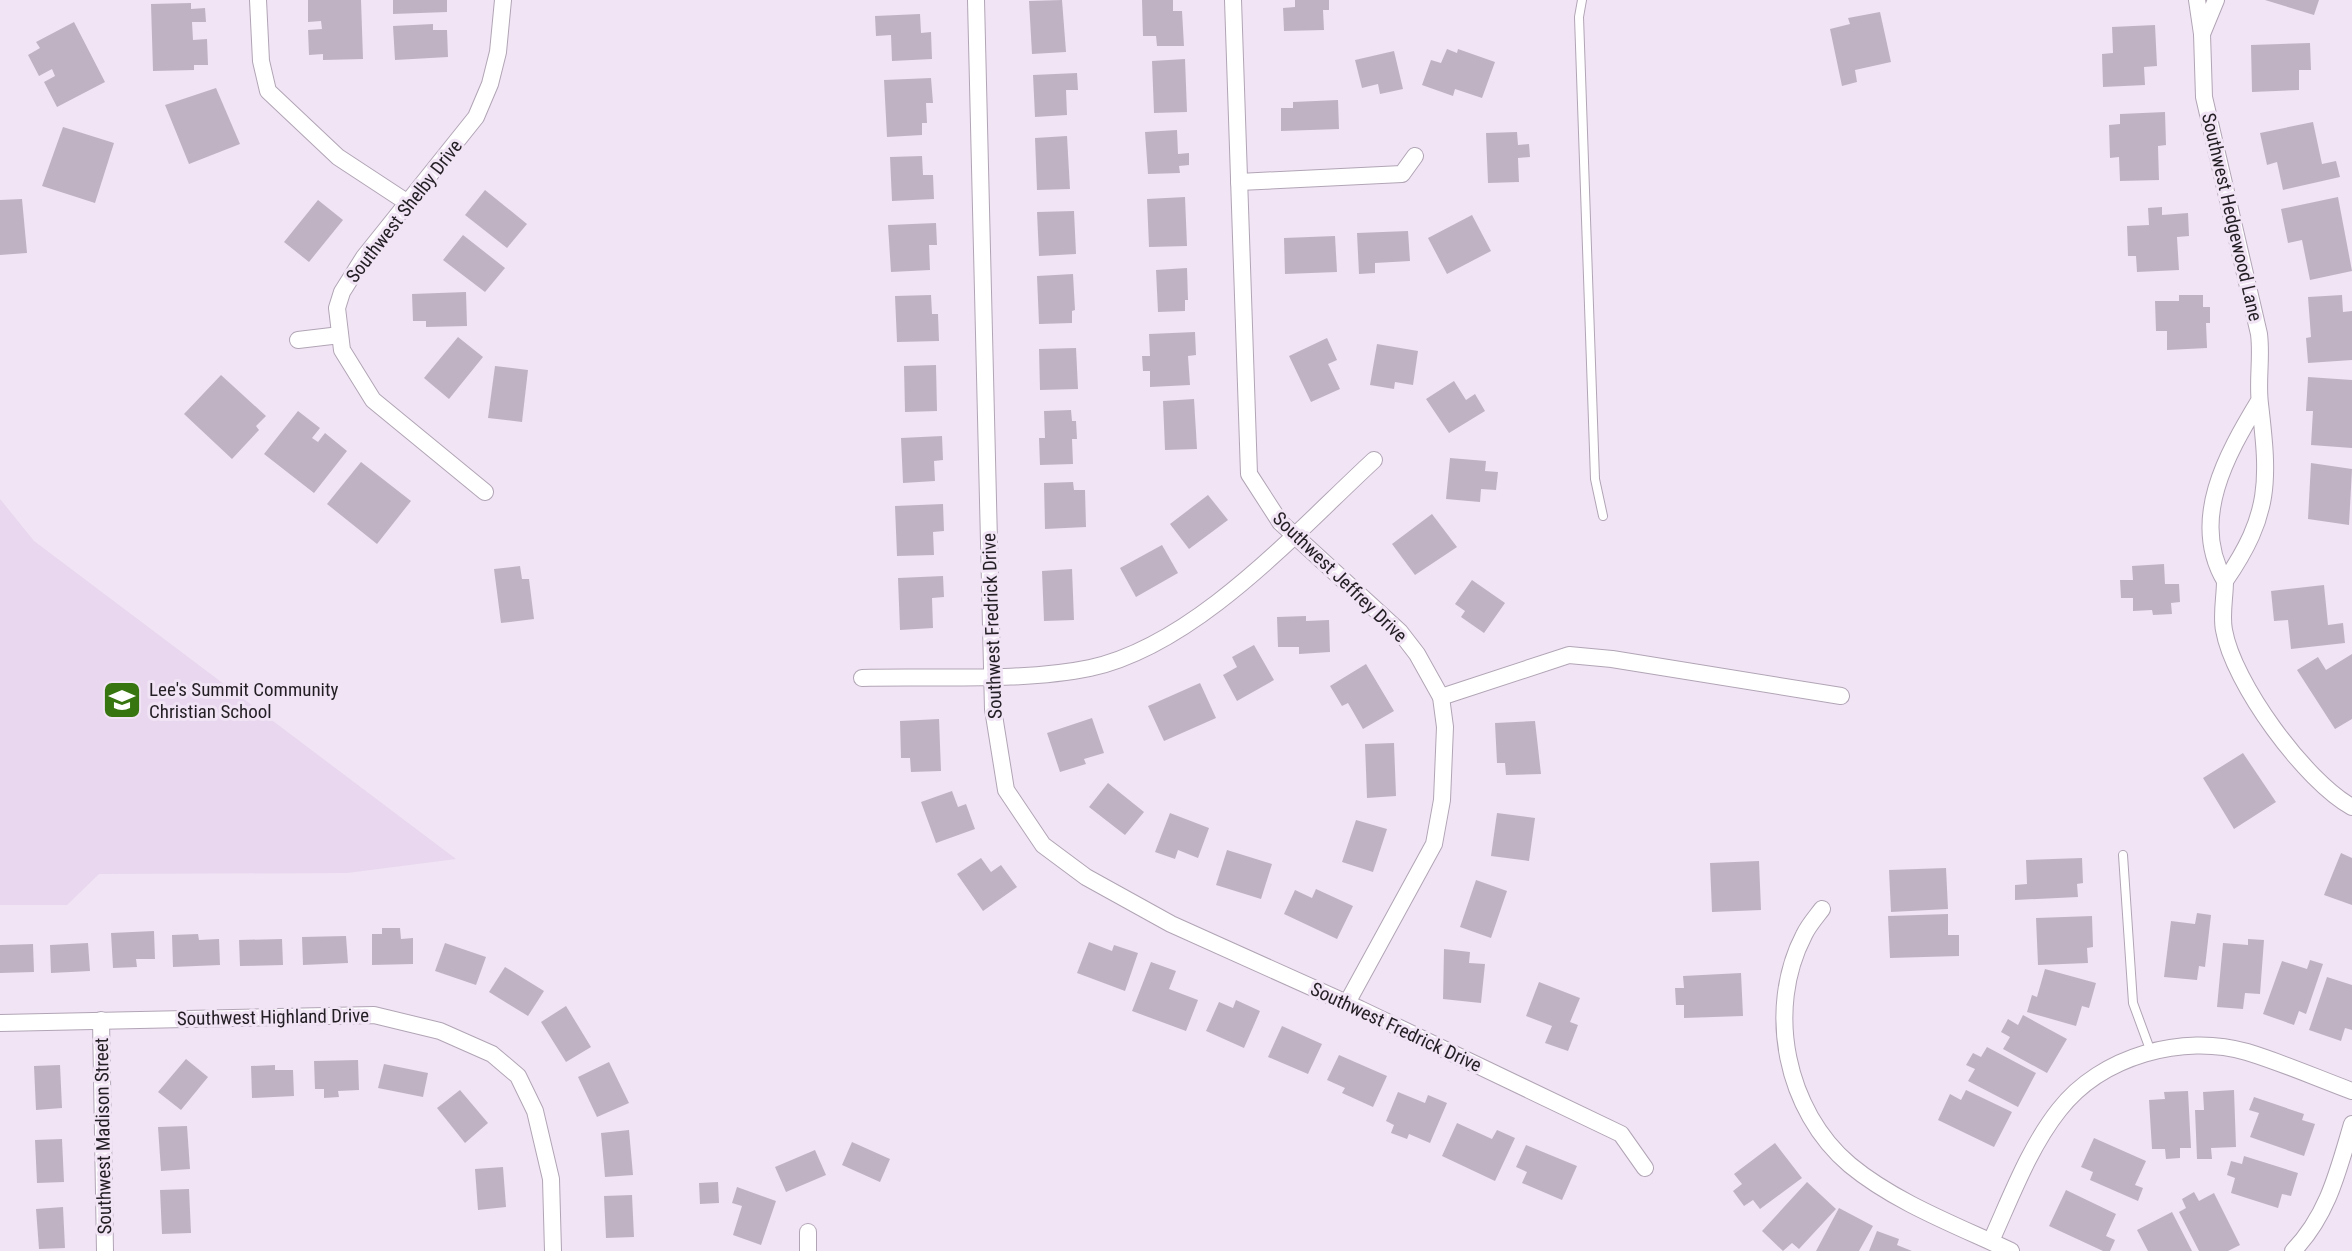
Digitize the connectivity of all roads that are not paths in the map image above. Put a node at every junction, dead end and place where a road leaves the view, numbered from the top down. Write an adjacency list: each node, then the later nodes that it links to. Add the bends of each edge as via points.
1 (258, 0): 11 (street, via 261,61 268,91 338,157)
2 (503, 0): 11 (street, Southwest Shelby Drive, via 498,52 476,117)
3 (976, 0): 20 (street, Southwest Fredrick Drive)
4 (1233, 0): 10 (street, Southwest Jeffrey Drive)
5 (1582, 0): 17 (lane, via 1595,479)
6 (2196, 0): 8 (street, Southwest Hedgewood Lane)
7 (2216, 0): 8 (street, Southwest Hedgewood Lane)
8 (2202, 34): 14 (street, Southwest Hedgewood Lane, via 2204,97 2259,334)
9 (1415, 156): 10 (street, via 1402,174)
10 (1239, 182): 18 (street, Southwest Jeffrey Drive, via 1249,474 1280,523)
11 (408, 203): 12 (street, Southwest Shelby Drive, via 342,292 337,308)
12 (340, 335): 13 (street); 16 (street, Southwest Shelby Drive, via 342,350 373,400)
13 (298, 340)
14 (2259, 401): 19 (street, Southwest Hedgewood Lane, via 2267,474 2261,517); 19 (street, Southwest Hedgewood Lane, via 2226,457 2216,484 2212,542)
15 (1374, 460): 18 (street)
16 (485, 492)
17 (1603, 516)
18 (1293, 534): 20 (street, via 1202,615 1129,657 1089,668); 23 (street, Southwest Jeffrey Drive, via 1400,632)
19 (2225, 581): 24 (street, Southwest Hedgewood Lane, via 2224,628 2238,671 2304,767)
20 (992, 675): 21 (street); 27 (street, Southwest Fredrick Drive, via 1006,790 1043,845 1086,877 1171,924)
21 (862, 678)
22 (1842, 696): 23 (street, via 1569,655)
23 (1441, 697): 27 (street, Southwest Jeffrey Drive, via 1445,727 1442,800 1434,844)
24 (2352, 807)
25 (2123, 855): 30 (lane, via 2133,1003)
26 (1822, 909): 35 (street, via 1804,935 1786,1001 1788,1059 1807,1111 1850,1165 1890,1191)
27 (1347, 1003): 33 (street, Southwest Fredrick Drive, via 1621,1134)
28 (101, 1020): 29 (street, Southwest Highland Drive); 36 (street, Southwest Madison Street); 37 (street, Southwest Highland Drive, via 374,1015 440,1031 492,1054 518,1076 535,1111 551,1179)
29 (0, 1023)
30 (2151, 1052): 31 (street, via 2204,1046 2246,1052); 35 (street, via 2099,1074 2061,1107 2035,1146)
31 (2352, 1091)
32 (2352, 1124): 40 (street, via 2330,1196)
33 (1645, 1168)
34 (808, 1232): 38 (street)
35 (1991, 1241): 39 (street)
36 (105, 1251)
37 (553, 1251)
38 (808, 1251)
39 (2011, 1251)
40 (2293, 1251)

